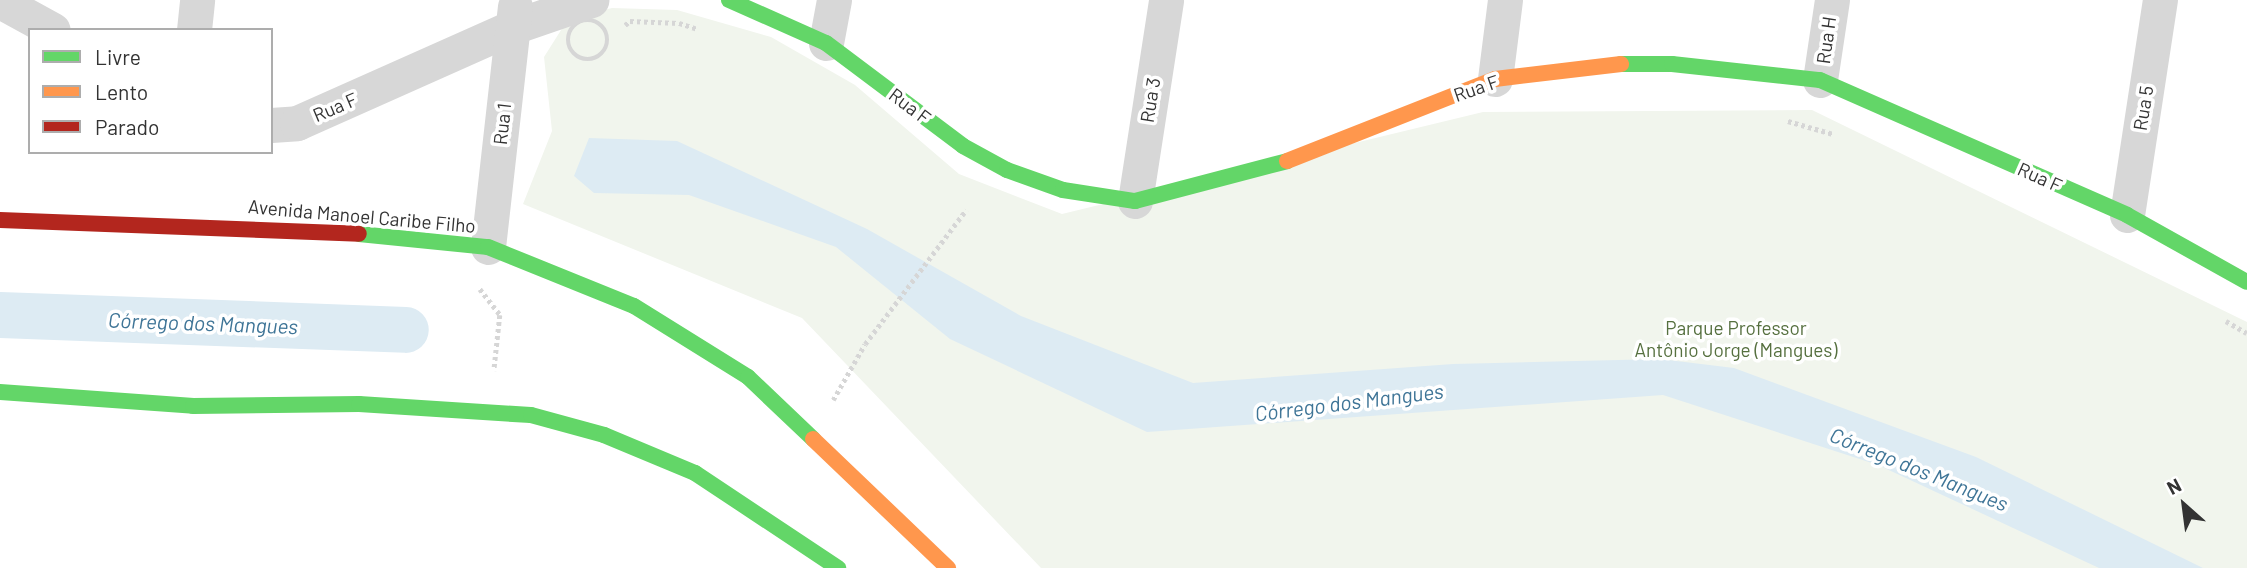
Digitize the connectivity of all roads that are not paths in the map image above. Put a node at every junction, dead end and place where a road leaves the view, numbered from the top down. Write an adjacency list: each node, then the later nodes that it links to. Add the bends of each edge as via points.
1 (197, 0): 12 (street)
2 (591, 0): 10 (street, Rua F)
3 (729, 0): 13 (main road, Rua F)
4 (834, 0): 13 (street)
5 (1166, 0): 17 (street, Rua 3)
6 (1505, 0): 14 (street)
7 (1832, 0): 15 (street, Rua H)
8 (2160, 0): 18 (street, Rua 5)
9 (0, 1): 11 (street)
10 (514, 13): 16 (street, Rua F, via 297,122); 20 (street, Rua 1)
11 (49, 28)
12 (194, 28)
13 (826, 43): 17 (main road, Rua F, via 963,146 1007,170 1063,190)
14 (1495, 79): 15 (main road, Rua F, via 1640,62); 17 (main road, Rua F, via 1299,158)
15 (1820, 80): 18 (main road, Rua F)
16 (273, 125)
17 (1135, 201)
18 (2127, 215): 21 (main road, Rua F)
19 (0, 220): 20 (main road, Avenida Manoel Caribe Filho, via 230,226)
20 (488, 247): 24 (main road, Avenida Manoel Caribe Filho, via 634,306 748,377)
21 (2247, 282)
22 (0, 392): 23 (main road, via 193,406 482,408 531,415 604,435 695,473)
23 (838, 568)
24 (948, 568)

